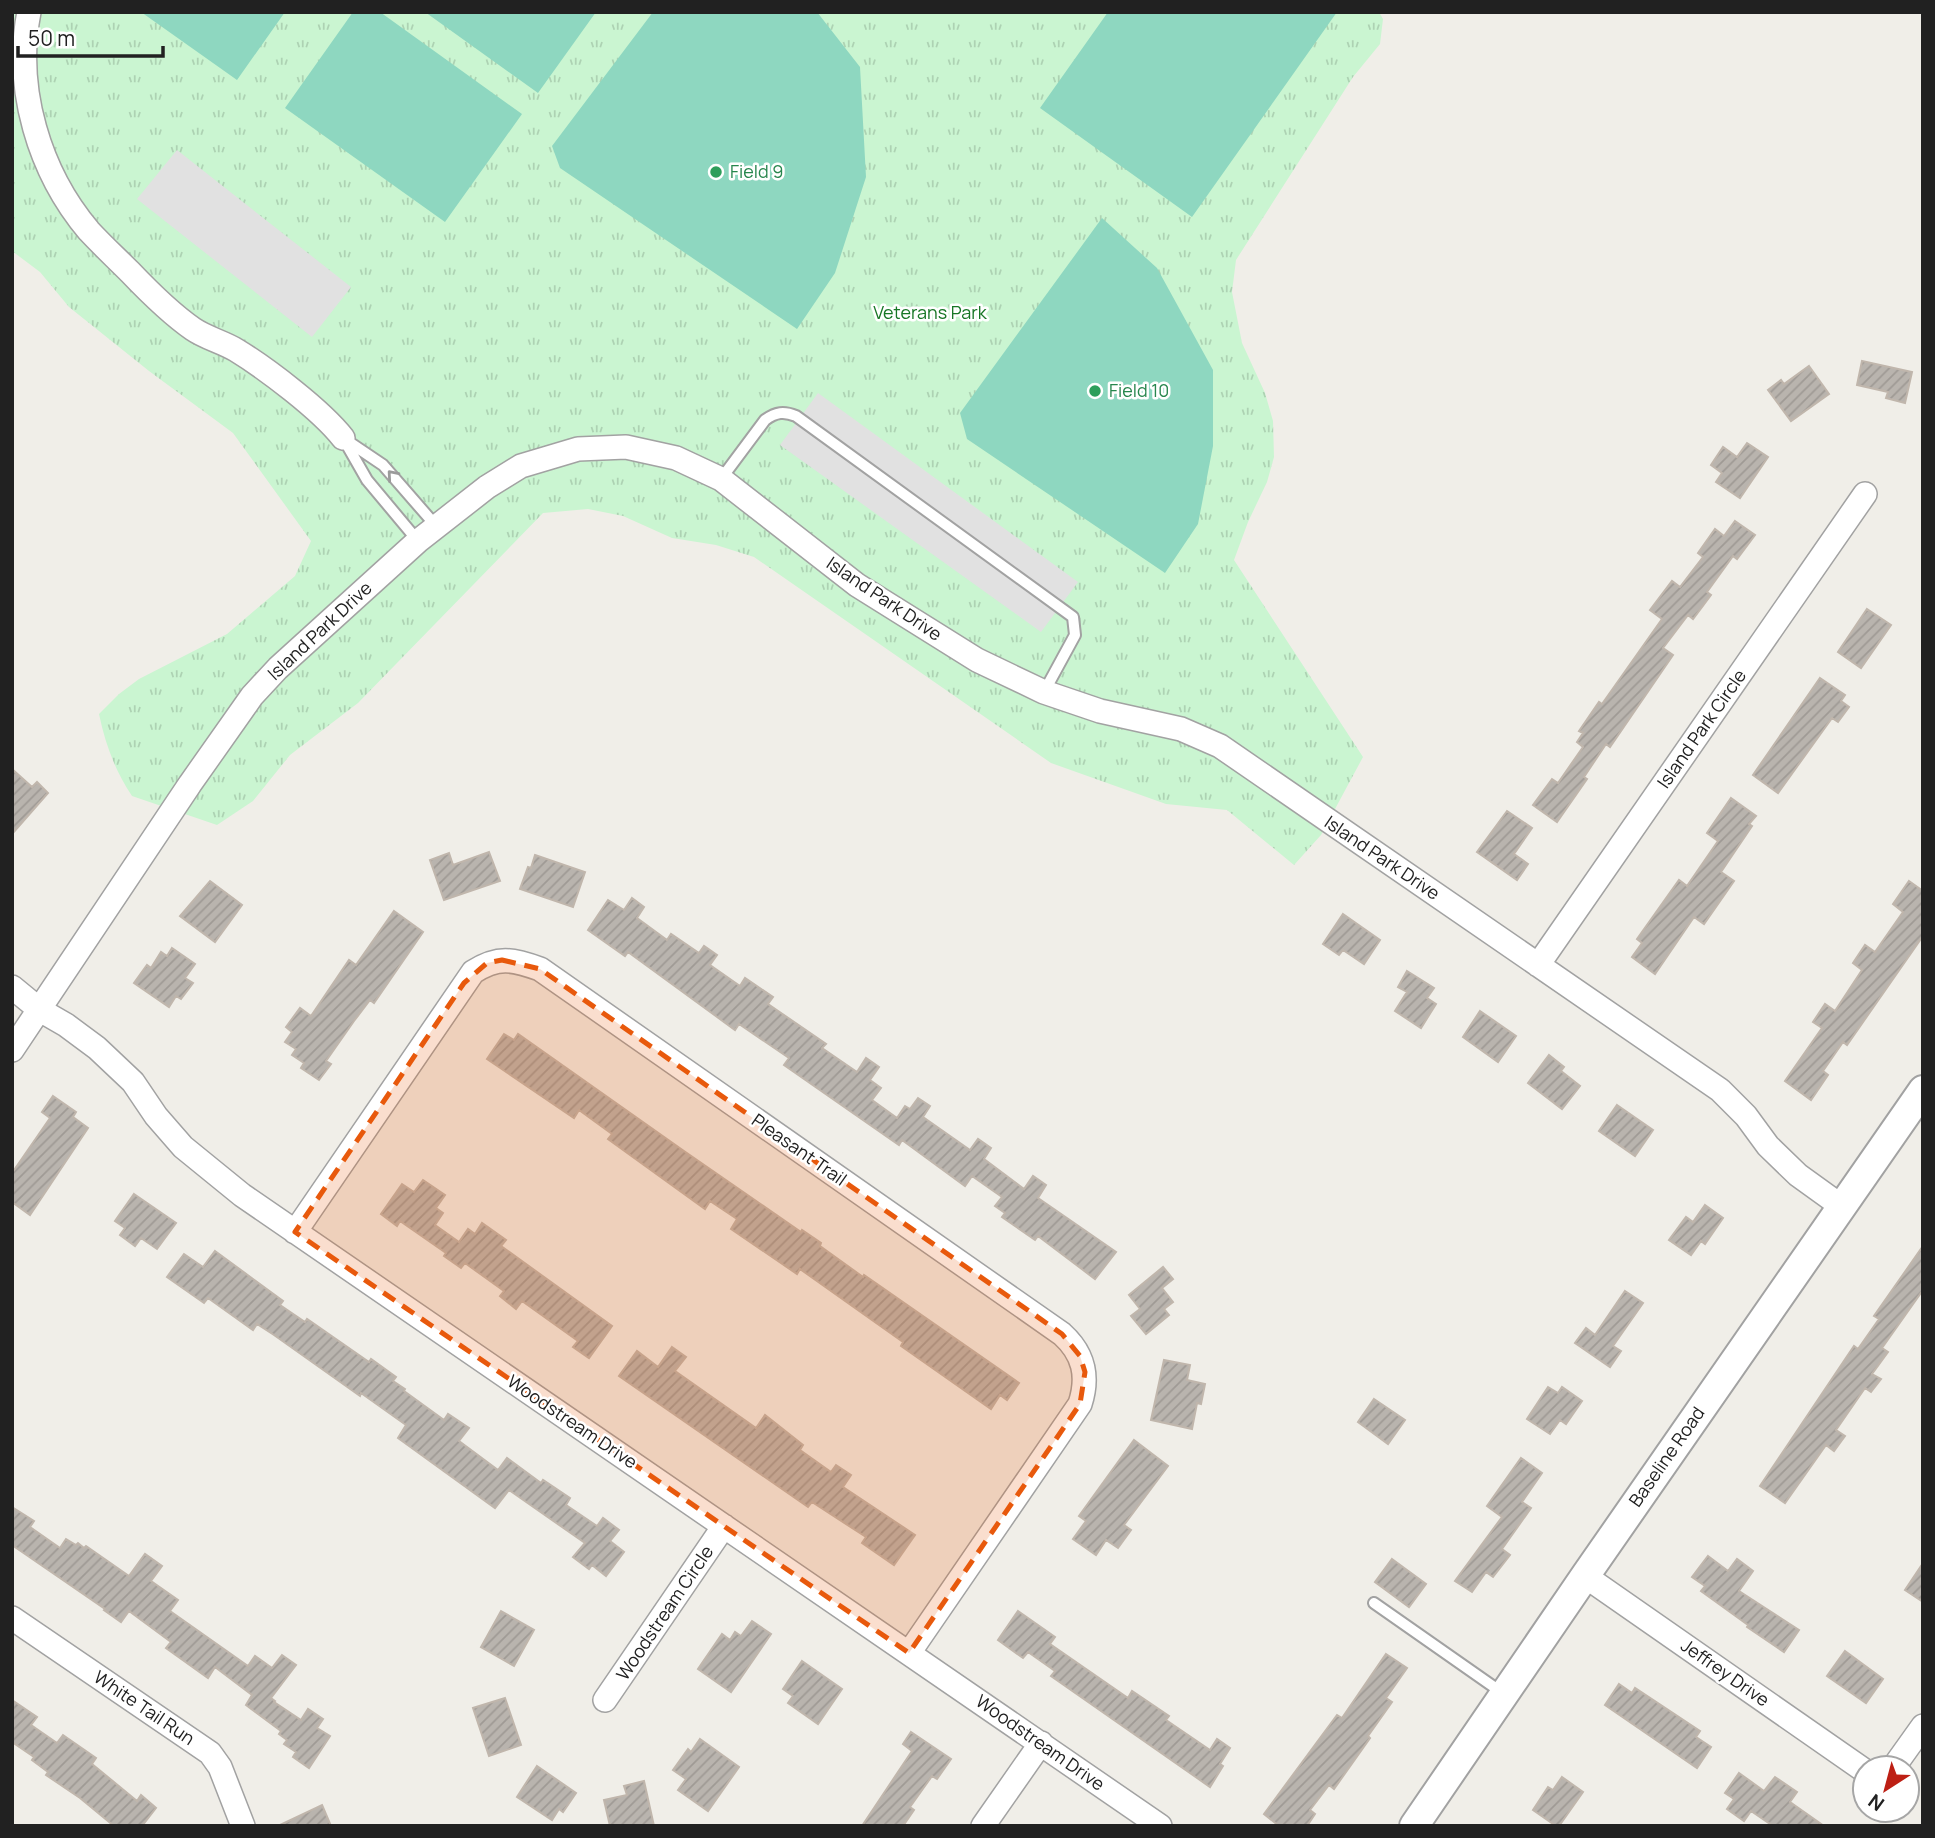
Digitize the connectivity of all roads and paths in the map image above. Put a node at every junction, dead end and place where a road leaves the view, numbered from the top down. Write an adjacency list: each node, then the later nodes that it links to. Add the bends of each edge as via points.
1 (29, 12): 2 (street, via 27,97 44,156 67,201 167,309 196,331 247,358 302,399)
2 (343, 438): 5 (lane, one-way to 2, via 383,465); 6 (lane, via 367,480)
3 (721, 479): 5 (street, Island Park Drive, via 677,458 626,447 578,449 521,466); 7 (street, Island Park Drive, via 857,585 977,660); 7 (lane, via 765,420 774,413 796,416 1073,617 1075,635)
4 (1865, 494): 8 (street, Island Park Circle)
5 (437, 527): 6 (street, Island Park Drive)
6 (418, 541): 10 (street, Island Park Drive, via 252,696)
7 (1044, 692): 8 (street, Island Park Drive, via 1100,711 1181,729 1220,746)
8 (1538, 965): 13 (street, Island Park Drive, via 1720,1090 1798,1175)
9 (12, 987): 10 (street, Woodstream Drive)
10 (40, 1010): 11 (street); 14 (street, Woodstream Drive, via 97,1048 133,1082 156,1116 206,1167)
11 (12, 1050)
12 (1923, 1090): 13 (street, Baseline Road)
13 (1841, 1206): 16 (street, Baseline Road)
14 (295, 1231): 15 (street, Woodstream Drive); 19 (street, Pleasant Trail, via 472,972 502,960 540,969 1062,1334 1080,1356 1086,1372 1080,1404)
15 (724, 1526): 19 (street, Woodstream Drive); 21 (street, Woodstream Circle)
16 (1585, 1576): 20 (street, Baseline Road); 25 (street, Jeffrey Drive)
17 (1374, 1602): 20 (lane)
18 (12, 1618): 26 (street, White Tail Run, via 210,1754 220,1767)
19 (909, 1653): 23 (street, Woodstream Drive)
20 (1504, 1694): 29 (street, Baseline Road)
21 (605, 1700)
22 (1923, 1726): 24 (street)
23 (1041, 1743): 27 (street); 28 (street, Woodstream Drive)
24 (1903, 1754)
25 (1851, 1761)
26 (243, 1826)
27 (983, 1826)
28 (1160, 1826)
29 (1414, 1826)

